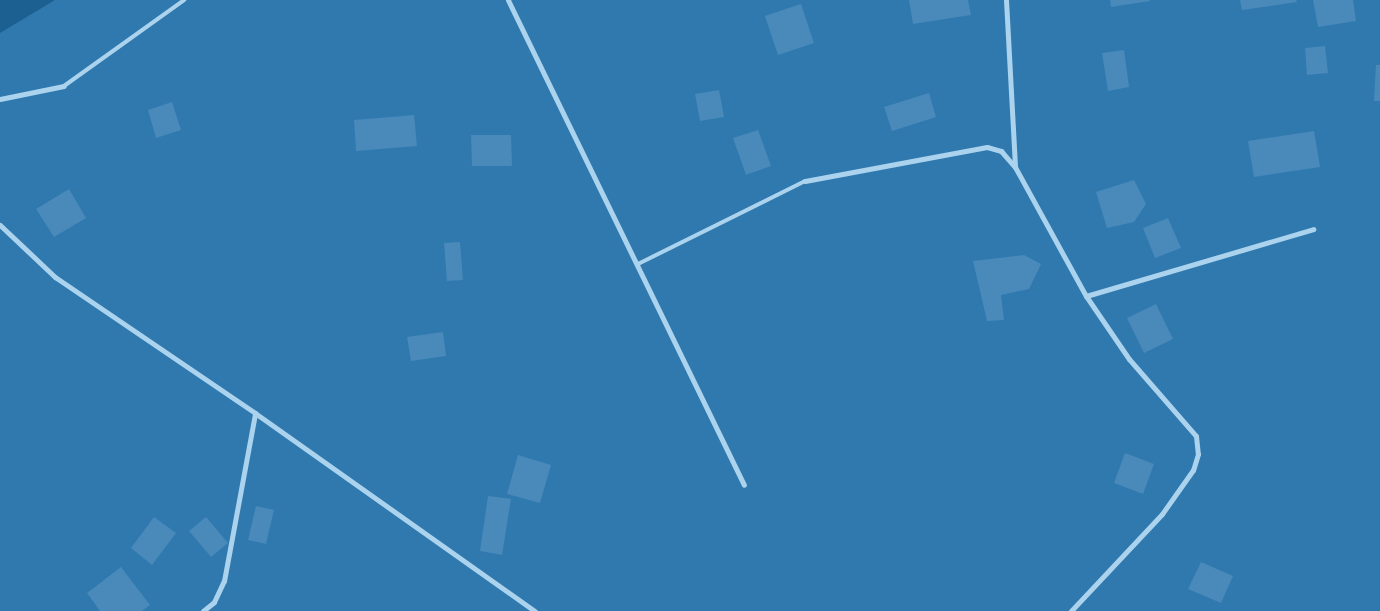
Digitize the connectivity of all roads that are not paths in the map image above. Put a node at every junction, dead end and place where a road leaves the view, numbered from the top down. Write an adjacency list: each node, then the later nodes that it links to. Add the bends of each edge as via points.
1 (184, 0): 4 (lane)
2 (508, 0): 10 (street)
3 (1006, 0): 6 (street)
4 (64, 86): 5 (street)
5 (0, 99)
6 (1015, 167): 7 (street, via 1001,151 988,147); 11 (street)
7 (805, 181): 10 (lane)
8 (0, 225): 12 (street, via 55,277)
9 (1313, 229): 11 (street)
10 (638, 264): 13 (street)
11 (1086, 296): 16 (street, via 1129,359 1196,436 1198,454 1193,470 1162,514)
12 (255, 413): 14 (street, via 224,581 214,602); 15 (street)
13 (744, 485)
14 (203, 611)
15 (535, 611)
16 (1071, 611)

